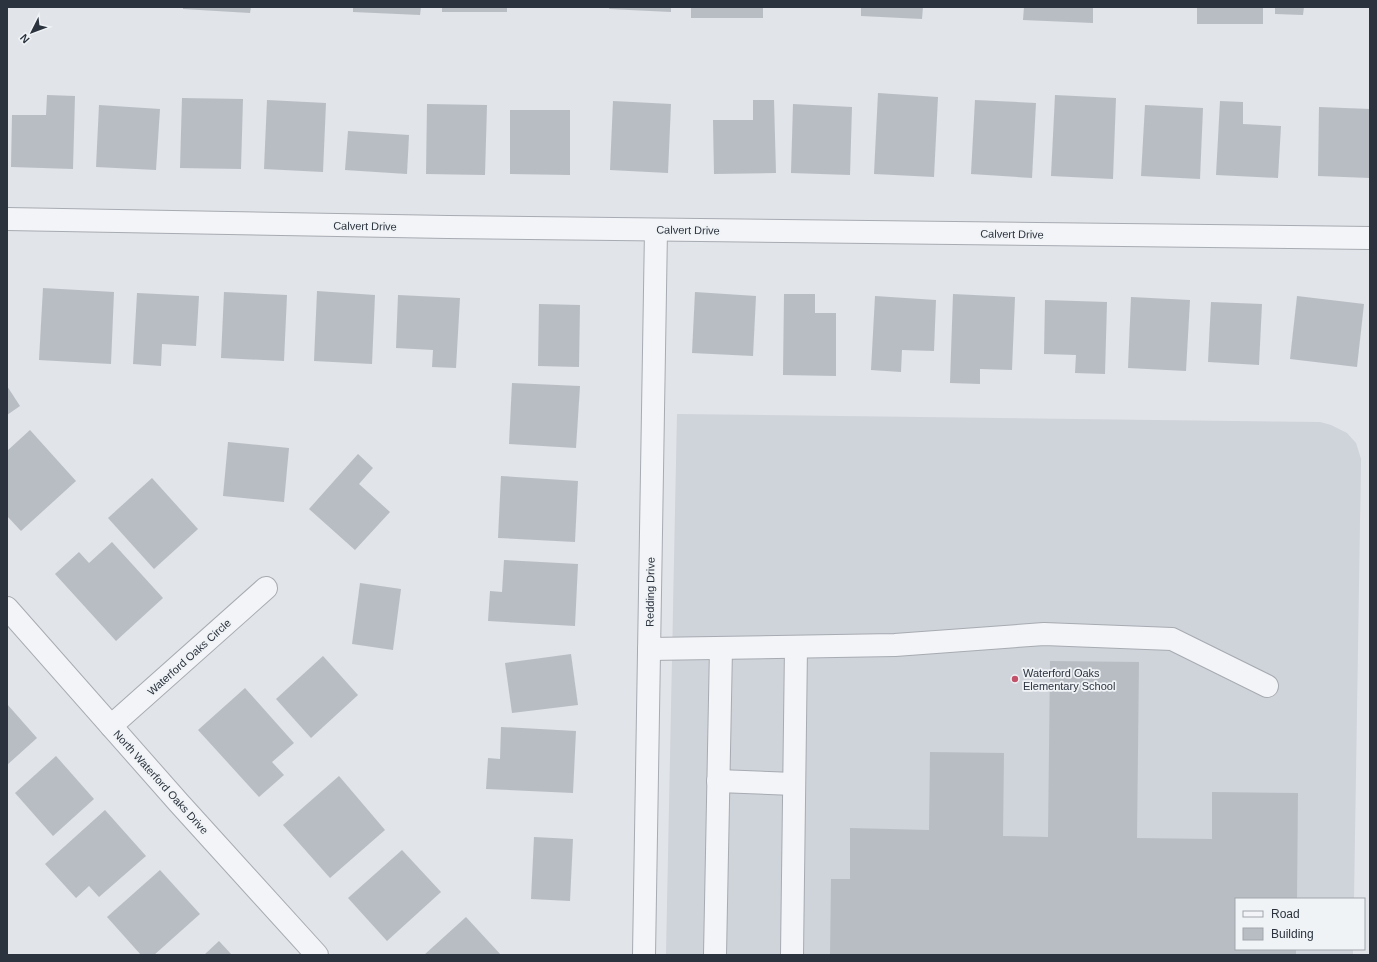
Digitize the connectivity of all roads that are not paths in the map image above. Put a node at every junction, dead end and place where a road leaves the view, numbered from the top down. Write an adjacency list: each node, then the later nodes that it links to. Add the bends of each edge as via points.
1 (7, 219): 2 (street, Calvert Drive)
2 (656, 230): 3 (street, Calvert Drive); 8 (street, Redding Drive)
3 (1370, 238)
4 (266, 588): 10 (street, Waterford Oaks Circle)
5 (7, 608): 10 (street, North Waterford Oaks Drive)
6 (796, 647): 7 (street); 9 (street, via 895,645 1044,634 1172,639); 12 (street)
7 (721, 648): 8 (street); 11 (street)
8 (649, 649): 14 (street, Redding Drive)
9 (1267, 686)
10 (111, 726): 13 (street, North Waterford Oaks Drive)
11 (718, 781): 12 (street); 15 (street)
12 (794, 784): 16 (street)
13 (317, 955)
14 (644, 955)
15 (715, 955)
16 (792, 955)

